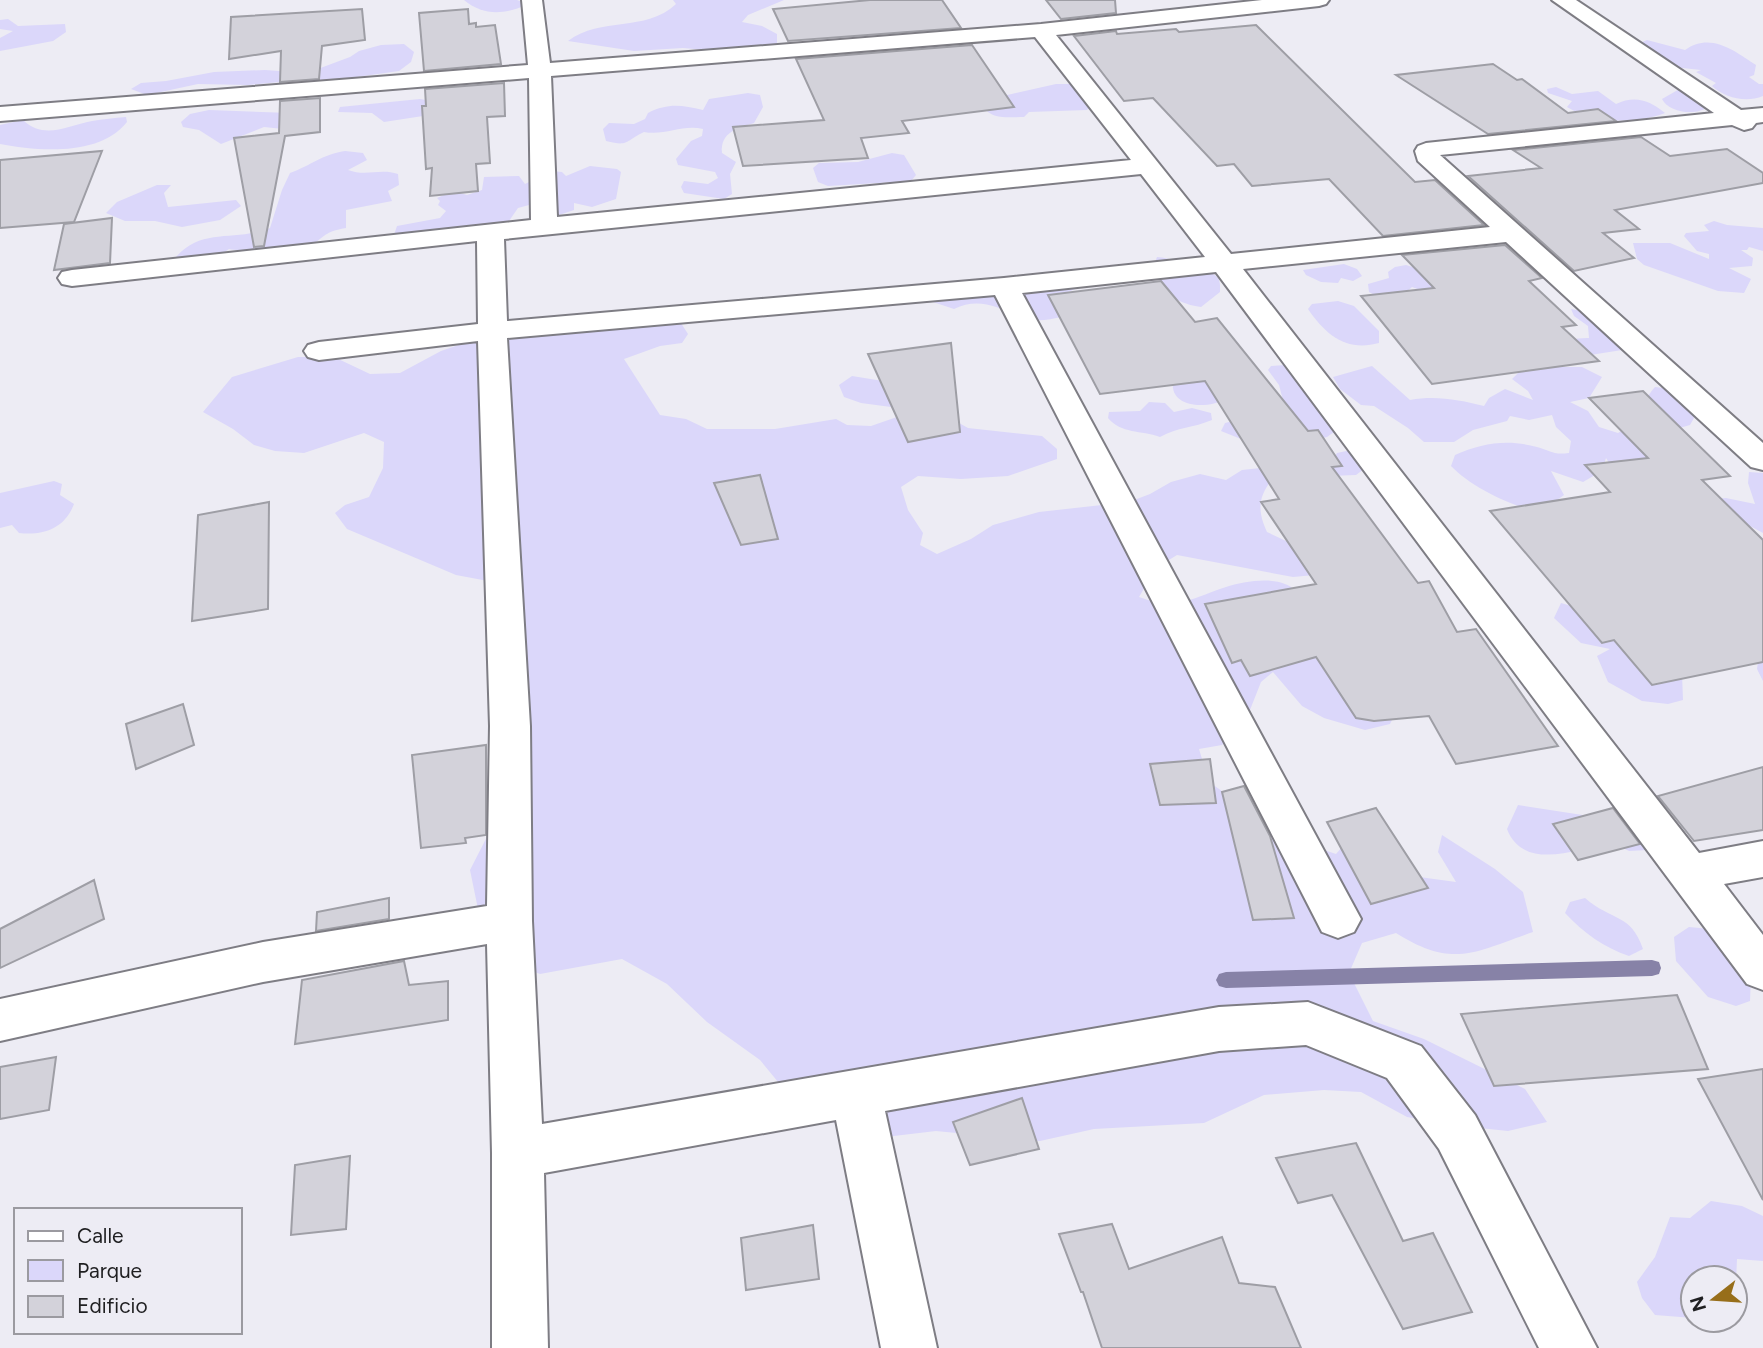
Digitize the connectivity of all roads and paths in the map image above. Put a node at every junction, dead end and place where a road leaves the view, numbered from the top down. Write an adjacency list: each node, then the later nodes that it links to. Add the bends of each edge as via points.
1 (533, 0): 5 (street)
2 (1319, 0): 4 (street)
3 (1562, 0): 8 (street)
4 (1041, 30): 5 (street); 10 (street)
5 (540, 71): 6 (street); 11 (street)
6 (0, 114)
7 (1763, 115): 8 (street)
8 (1737, 118): 9 (street); 13 (street, via 1427,151 1427,156)
9 (1763, 136)
10 (1149, 166): 11 (street); 14 (street)
11 (544, 227): 12 (street)
12 (490, 232): 15 (street); 17 (street)
13 (1512, 233): 14 (street); 19 (street)
14 (1223, 262): 16 (street); 21 (street)
15 (72, 278)
16 (1004, 286): 17 (street); 22 (street)
17 (492, 331): 18 (street); 23 (street, via 510,726)
18 (319, 351)
19 (1763, 460)
20 (1763, 859): 21 (street)
21 (1689, 873): 24 (street)
22 (1338, 919)
23 (509, 921): 25 (street, via 263,962); 27 (street)
24 (1763, 970)
25 (0, 1020)
26 (856, 1094): 27 (street); 29 (street); 30 (street, via 1219,1029 1308,1023 1404,1062 1457,1132)
27 (519, 1153): 28 (street)
28 (520, 1348)
29 (909, 1348)
30 (1569, 1348)

